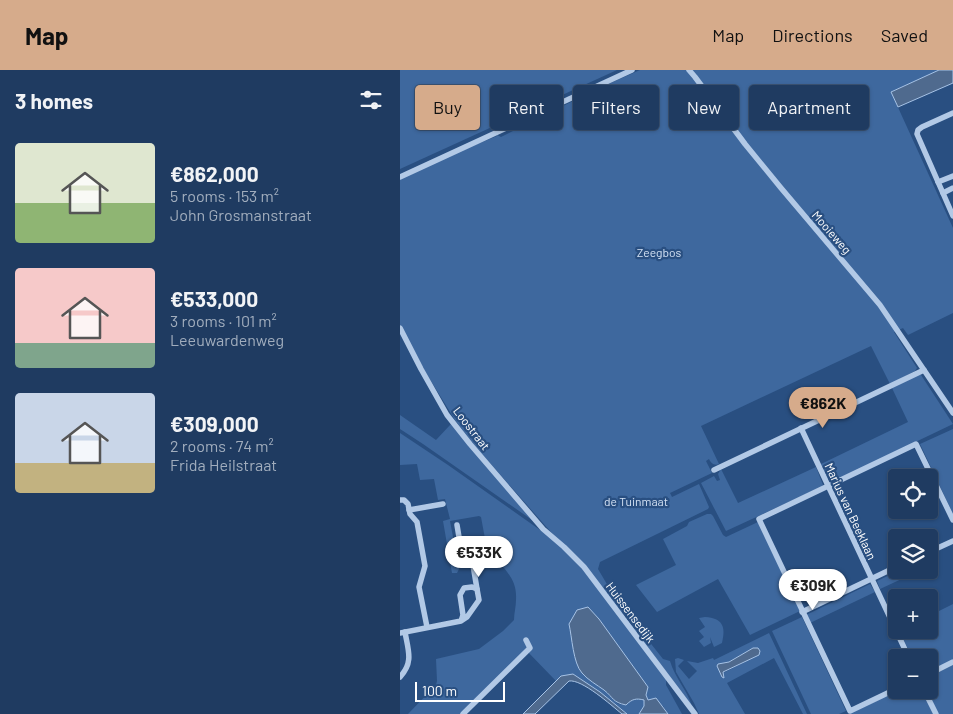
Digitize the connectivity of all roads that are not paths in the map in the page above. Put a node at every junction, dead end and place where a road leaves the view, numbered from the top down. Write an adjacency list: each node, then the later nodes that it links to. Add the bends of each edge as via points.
1 (632, 70): 5 (street)
2 (689, 70): 11 (street, Mooieweg, via 745,144 880,305)
3 (953, 113): 6 (street, via 922,127 917,134)
4 (953, 176): 6 (street)
5 (400, 177)
6 (938, 182): 8 (street)
7 (953, 188): 8 (street)
8 (943, 193): 9 (street)
9 (953, 216)
10 (400, 328): 21 (street, Loostraat, via 447,415)
11 (924, 370): 12 (street, Mooieweg); 13 (street)
12 (953, 413)
13 (801, 428): 14 (street); 15 (street, Marius van Beeklaan)
14 (714, 470)
15 (826, 483): 19 (street, via 916,444); 25 (street, Marius van Beeklaan); 27 (street, via 759,519)
16 (400, 500): 18 (street, via 408,504)
17 (443, 504): 18 (street)
18 (409, 510): 29 (street, via 417,522 426,566 419,587)
19 (953, 520)
20 (456, 525): 26 (street, via 463,562 473,564)
21 (543, 529): 39 (street, Huissensedijk, via 584,567)
22 (953, 541): 23 (street)
23 (938, 548)
24 (888, 571): 25 (street)
25 (872, 579): 27 (street); 32 (street, Marius van Beeklaan)
26 (477, 589): 28 (street, via 479,600); 28 (street, via 464,588 460,596)
27 (802, 612): 36 (street, via 850,711)
28 (461, 621): 29 (street)
29 (427, 627): 30 (street)
30 (402, 632): 35 (street, via 409,657 408,667)
31 (526, 640): 38 (street, via 530,648)
32 (905, 649)
33 (953, 662): 34 (street)
34 (938, 670)
35 (400, 677)
36 (888, 693)
37 (928, 699): 40 (street)
38 (463, 714)
39 (695, 714)
40 (936, 714)

